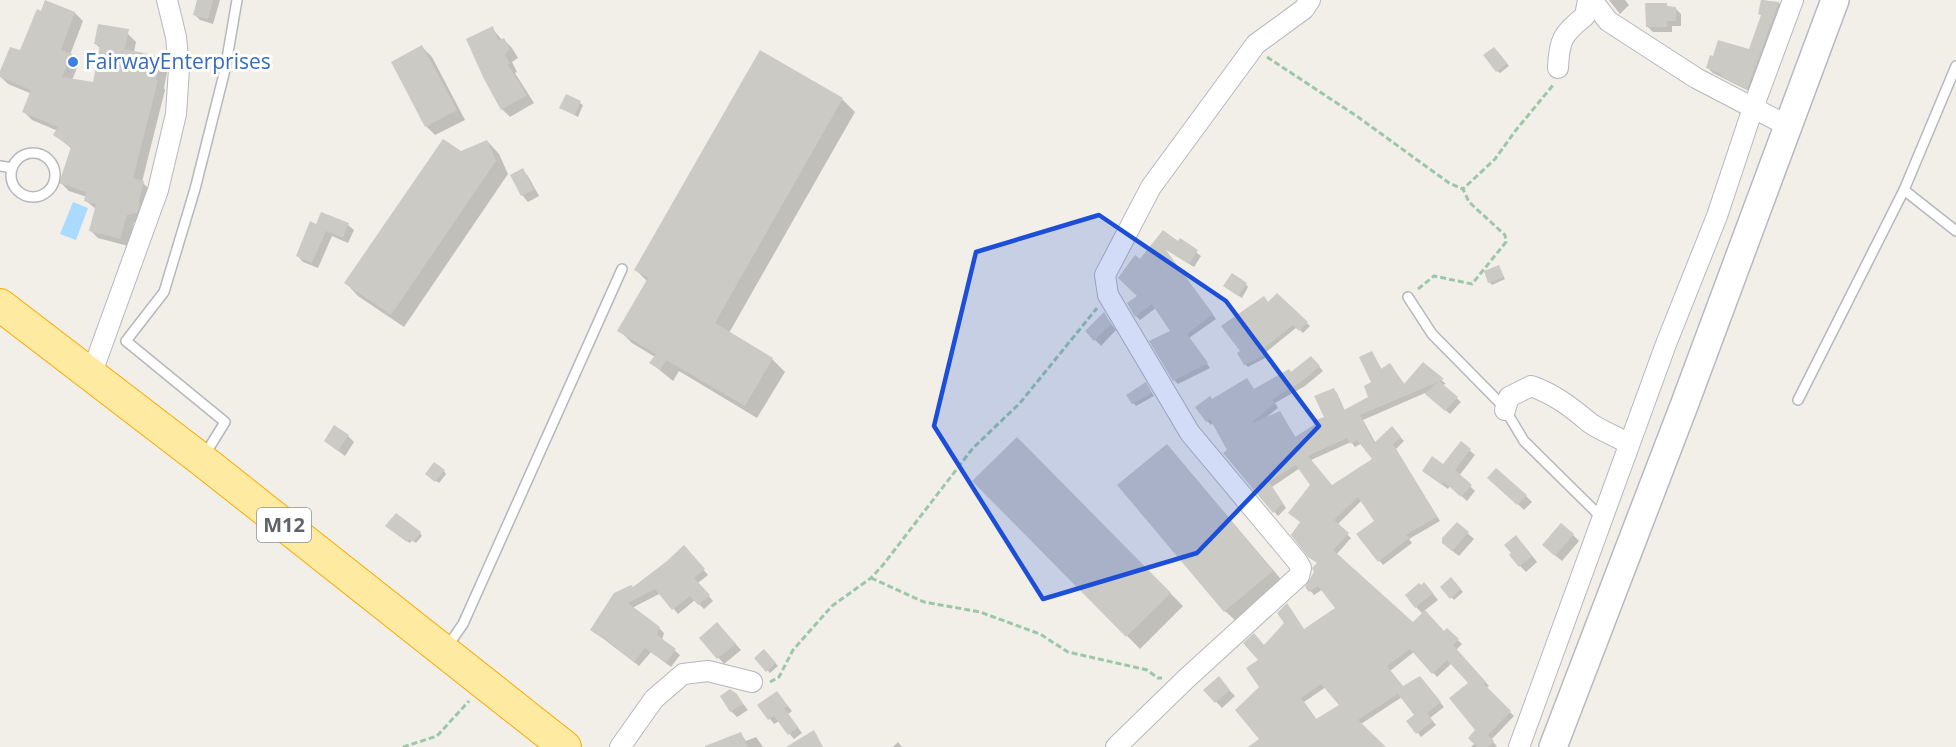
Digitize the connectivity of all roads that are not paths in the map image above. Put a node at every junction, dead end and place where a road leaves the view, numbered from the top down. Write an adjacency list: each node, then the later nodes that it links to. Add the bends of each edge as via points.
1 (167, 0): 18 (street, via 179,69 176,114 158,190)
2 (237, 0): 22 (lane, via 225,70 164,292 126,341 225,422)
3 (1310, 0): 28 (street, via 1304,9 1256,44 1151,187 1105,275 1108,295 1190,432 1301,568 1299,576)
4 (1590, 0): 8 (street, via 1585,16 1569,27 1559,44); 9 (street, via 1608,21 1696,78)
5 (1793, 0): 9 (street)
6 (1834, 0): 10 (main road)
7 (1956, 66): 13 (lane)
8 (1558, 68)
9 (1753, 108): 10 (street); 23 (street, via 1717,216)
10 (1788, 126): 30 (main road)
11 (0, 166): 12 (lane)
12 (12, 168): 12 (lane, via 30,153 45,156 54,170 52,185 40,195 25,195 13,184)
13 (1904, 190): 14 (lane); 19 (lane)
14 (1956, 231)
15 (622, 269): 24 (lane, via 463,624)
16 (1408, 297): 20 (lane, via 1432,334)
17 (0, 305): 18 (highway, M12)
18 (91, 375): 22 (highway, M12)
19 (1798, 400)
20 (1505, 410): 21 (street, via 1509,397 1530,386 1548,392 1592,424); 23 (lane, via 1524,441)
21 (1624, 441)
22 (202, 460): 24 (highway, M12)
23 (1602, 518): 29 (street)
24 (444, 652): 26 (highway, M12)
25 (752, 682): 27 (street, via 708,671 683,674 654,699)
26 (565, 747)
27 (620, 747)
28 (1116, 747)
29 (1519, 747)
30 (1553, 747)

